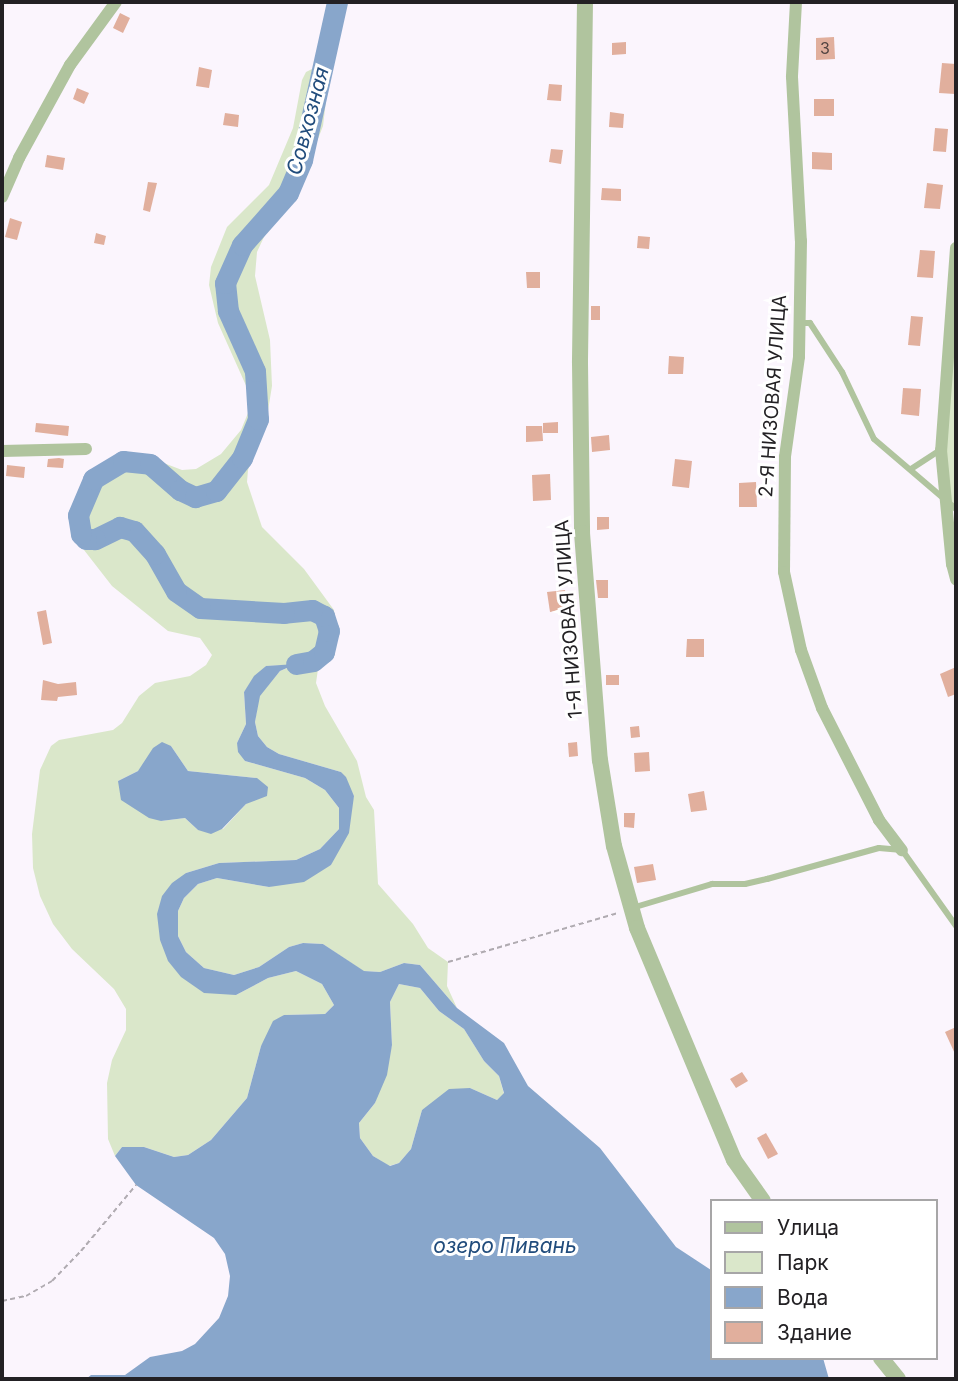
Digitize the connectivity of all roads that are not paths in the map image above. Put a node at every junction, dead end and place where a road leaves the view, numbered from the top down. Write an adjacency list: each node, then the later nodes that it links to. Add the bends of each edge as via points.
1 (116, 2): 4 (street, via 70,65)
2 (585, 2): 15 (street, 1-Я НИЗОВАЯ УЛИЦА, via 580,363 583,533 600,760 614,846)
3 (796, 2): 6 (street, 2-Я НИЗОВАЯ УЛИЦА, via 792,77 801,242)
4 (2, 197)
5 (956, 248): 8 (street)
6 (800, 323): 10 (lane, via 810,323 842,372 874,439); 14 (street, 2-Я НИЗОВАЯ УЛИЦА, via 785,457 784,572 800,650 822,708 879,820)
7 (86, 449): 9 (street)
8 (941, 450): 10 (lane); 11 (street)
9 (2, 451)
10 (911, 470): 11 (lane)
11 (945, 500): 12 (lane); 13 (street)
12 (956, 509)
13 (956, 579)
14 (902, 850): 15 (lane, via 879,848 745,884 712,884); 16 (lane)
15 (632, 908): 17 (street, 1-Я НИЗОВАЯ УЛИЦА, via 734,1160)
16 (956, 926)
17 (763, 1199)
18 (883, 1360): 19 (street)
19 (898, 1379)

